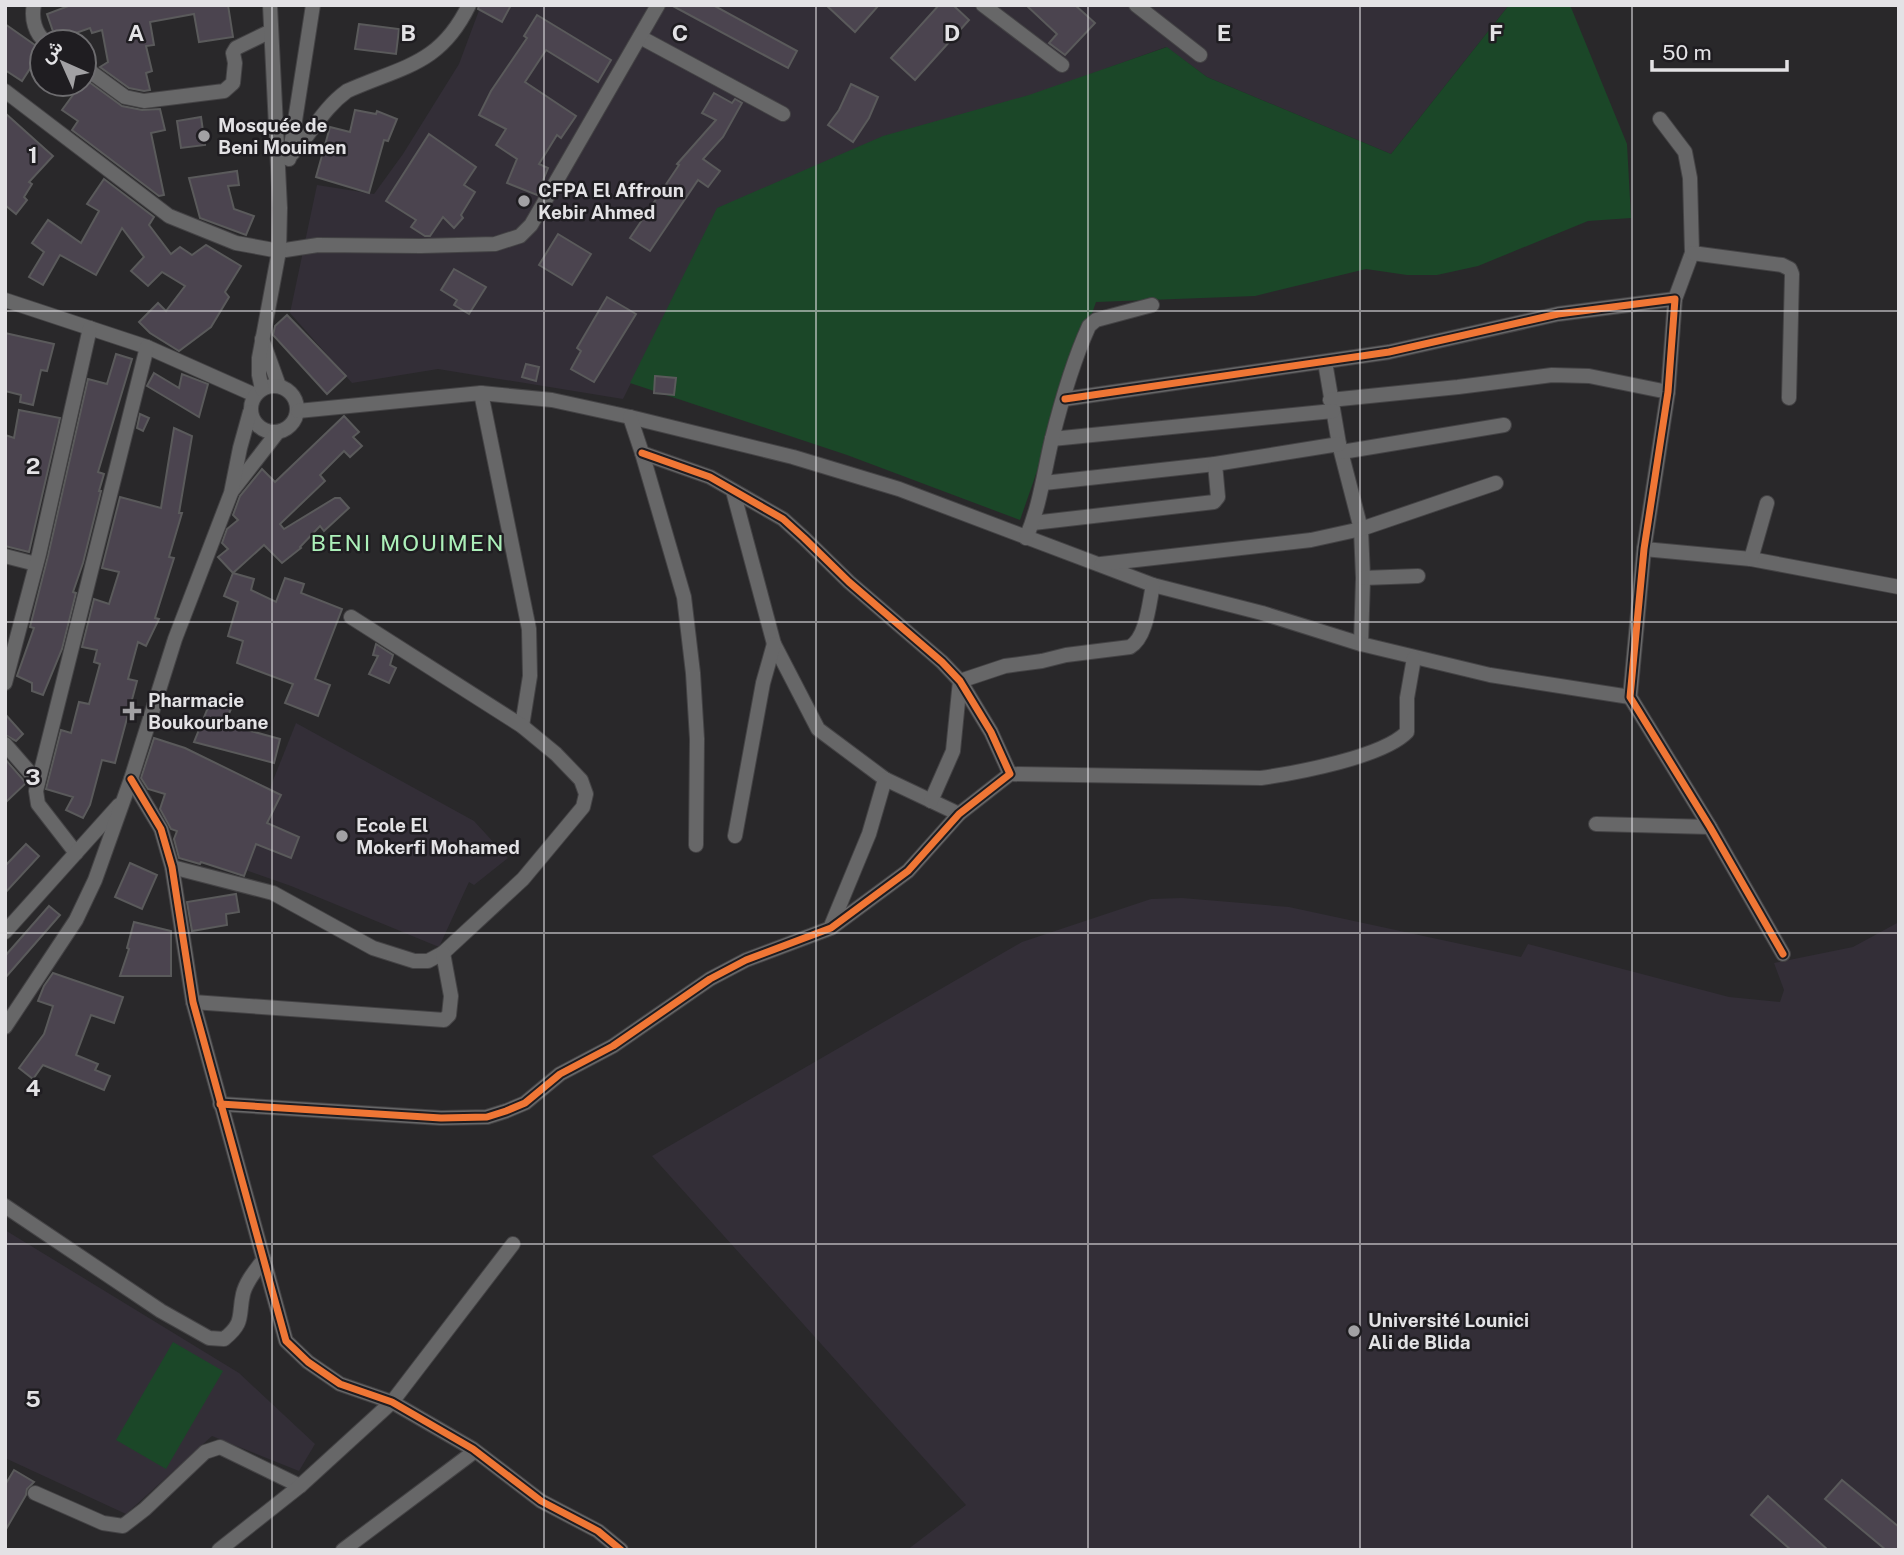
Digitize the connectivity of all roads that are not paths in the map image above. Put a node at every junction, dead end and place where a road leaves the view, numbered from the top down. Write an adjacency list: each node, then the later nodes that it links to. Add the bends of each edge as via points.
1 (34, 5): 8 (street)
2 (270, 5): 9 (street)
3 (313, 5): 17 (street)
4 (469, 5): 17 (street, via 452,36 431,56 347,91 326,108)
5 (658, 5): 10 (street)
6 (983, 5): 12 (street)
7 (1136, 5): 11 (street)
8 (36, 28)
9 (271, 31): 13 (street, via 236,48 233,83 224,91 132,100); 18 (street)
10 (640, 37): 15 (street); 19 (street, via 531,225 520,236 495,244 317,245)
11 (1200, 55)
12 (1062, 65)
13 (98, 77)
14 (5, 91): 19 (street, via 169,216 236,243)
15 (783, 114)
16 (1660, 119): 20 (street, via 1689,163)
17 (289, 157): 18 (street)
18 (280, 208): 19 (street)
19 (279, 251): 25 (street)
20 (1692, 253): 21 (street); 32 (street, via 1790,269)
21 (1675, 299): 27 (street, via 1558,314); 30 (street)
22 (5, 300): 24 (street)
23 (1152, 305): 33 (street, via 1089,326)
24 (90, 328): 26 (street); 55 (street)
25 (262, 339): 28 (street); 29 (street)
26 (147, 347): 29 (street); 74 (street)
27 (1325, 362): 33 (street); 34 (street)
28 (279, 386): 29 (street); 35 (street, via 293,396)
29 (259, 392): 36 (street)
30 (1668, 392): 34 (street, via 1589,376 1552,375); 52 (street)
31 (481, 393): 35 (street); 37 (street, via 552,400); 69 (street, via 529,629 530,676)
32 (1789, 398)
33 (1065, 399): 40 (street)
34 (1331, 406): 40 (street); 41 (street)
35 (298, 411): 39 (street, via 294,422)
36 (250, 412): 39 (street, via 259,428); 47 (street)
37 (629, 416): 42 (street); 51 (street, via 899,489)
38 (1504, 425): 41 (street)
39 (277, 433): 47 (street)
40 (1052, 439): 44 (street)
41 (1340, 448): 43 (street); 50 (street)
42 (642, 453): 46 (street, via 709,477); 81 (street, via 684,597 693,673)
43 (1215, 464): 44 (street); 49 (street, via 1218,497 1214,502)
44 (1044, 483): 49 (street)
45 (1496, 483): 50 (street)
46 (733, 491): 63 (street); 66 (street, via 783,519)
47 (231, 493): 72 (street, via 175,639)
48 (1767, 503): 54 (street)
49 (1033, 523): 51 (street)
50 (1361, 529): 56 (street, via 1311,540); 59 (street)
51 (1026, 538): 56 (street)
52 (1644, 549): 54 (street); 68 (street)
53 (5, 556): 55 (street)
54 (1751, 559): 61 (street)
55 (36, 564): 57 (street); 67 (street)
56 (1096, 565): 60 (street)
57 (5, 568)
58 (1418, 576): 59 (street)
59 (1363, 578): 64 (street)
60 (1153, 585): 64 (street); 66 (street, via 1141,635 1130,647 1005,666)
61 (1899, 587)
62 (351, 617): 69 (street)
63 (774, 644): 73 (street, via 818,729); 80 (street)
64 (1362, 644): 65 (street)
65 (1414, 658): 68 (street); 71 (street, via 1407,732 1362,754 1261,778)
66 (960, 681): 71 (street); 76 (street, via 953,751)
67 (5, 683)
68 (1630, 697): 79 (street)
69 (522, 726): 86 (street, via 581,780 586,794 583,807 523,879)
70 (5, 744): 74 (street)
71 (1010, 774): 77 (street)
72 (131, 779): 75 (street); 83 (street, via 161,829)
73 (885, 779): 76 (street); 84 (street, via 869,834)
74 (38, 782): 82 (street, via 38,804)
75 (123, 800): 82 (street); 89 (street, via 76,920)
76 (931, 801): 77 (street)
77 (959, 814): 84 (street, via 908,872)
78 (1595, 824): 79 (street)
79 (1710, 827): 87 (street)
80 (736, 836)
81 (696, 845)
82 (76, 853): 85 (street)
83 (172, 867): 86 (street, via 273,893 373,948 403,958 428,961); 88 (street)
84 (831, 928): 90 (street, via 746,960 710,979 612,1046 560,1074 525,1103 487,1117)
85 (5, 932)
86 (443, 953): 88 (street, via 451,996 444,1020)
87 (1783, 954)
88 (193, 1002): 90 (street)
89 (5, 1027)
90 (220, 1104): 93 (street)
91 (5, 1206): 93 (street, via 209,1338 225,1339 234,1331 248,1280)
92 (513, 1244): 94 (street)
93 (264, 1259): 94 (street, via 286,1340 340,1384)
94 (392, 1402): 95 (street); 96 (street)
95 (475, 1451): 99 (street); 100 (street, via 541,1501 598,1531)
96 (300, 1486): 97 (street, via 220,1447 205,1452 123,1526 103,1523); 98 (street)
97 (35, 1493)
98 (219, 1550)
99 (344, 1550)
100 (621, 1550)

